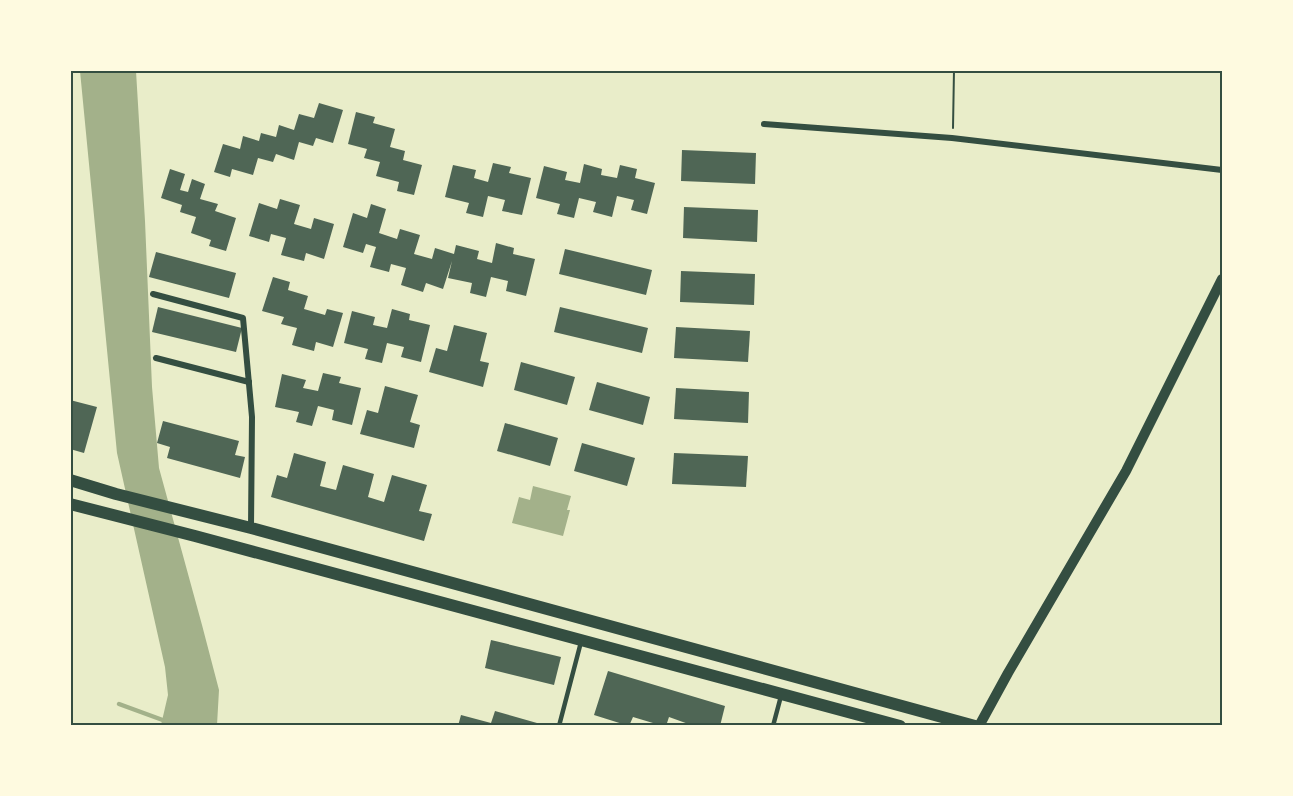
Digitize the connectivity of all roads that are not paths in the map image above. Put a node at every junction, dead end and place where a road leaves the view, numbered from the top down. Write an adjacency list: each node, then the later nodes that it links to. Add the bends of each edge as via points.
1 (764, 124): 2 (street, via 952,138)
2 (1222, 170)
3 (1222, 279): 16 (street, via 1126,471)
4 (153, 294): 6 (street, via 243,318)
5 (156, 358): 6 (street)
6 (249, 382): 9 (street)
7 (70, 480): 9 (main road)
8 (70, 504): 10 (main road)
9 (251, 528): 15 (main road)
10 (582, 640): 11 (main road); 12 (lane)
11 (781, 693): 13 (lane); 14 (main road)
12 (559, 726)
13 (773, 726)
14 (900, 726)
15 (975, 726)
16 (980, 726)

